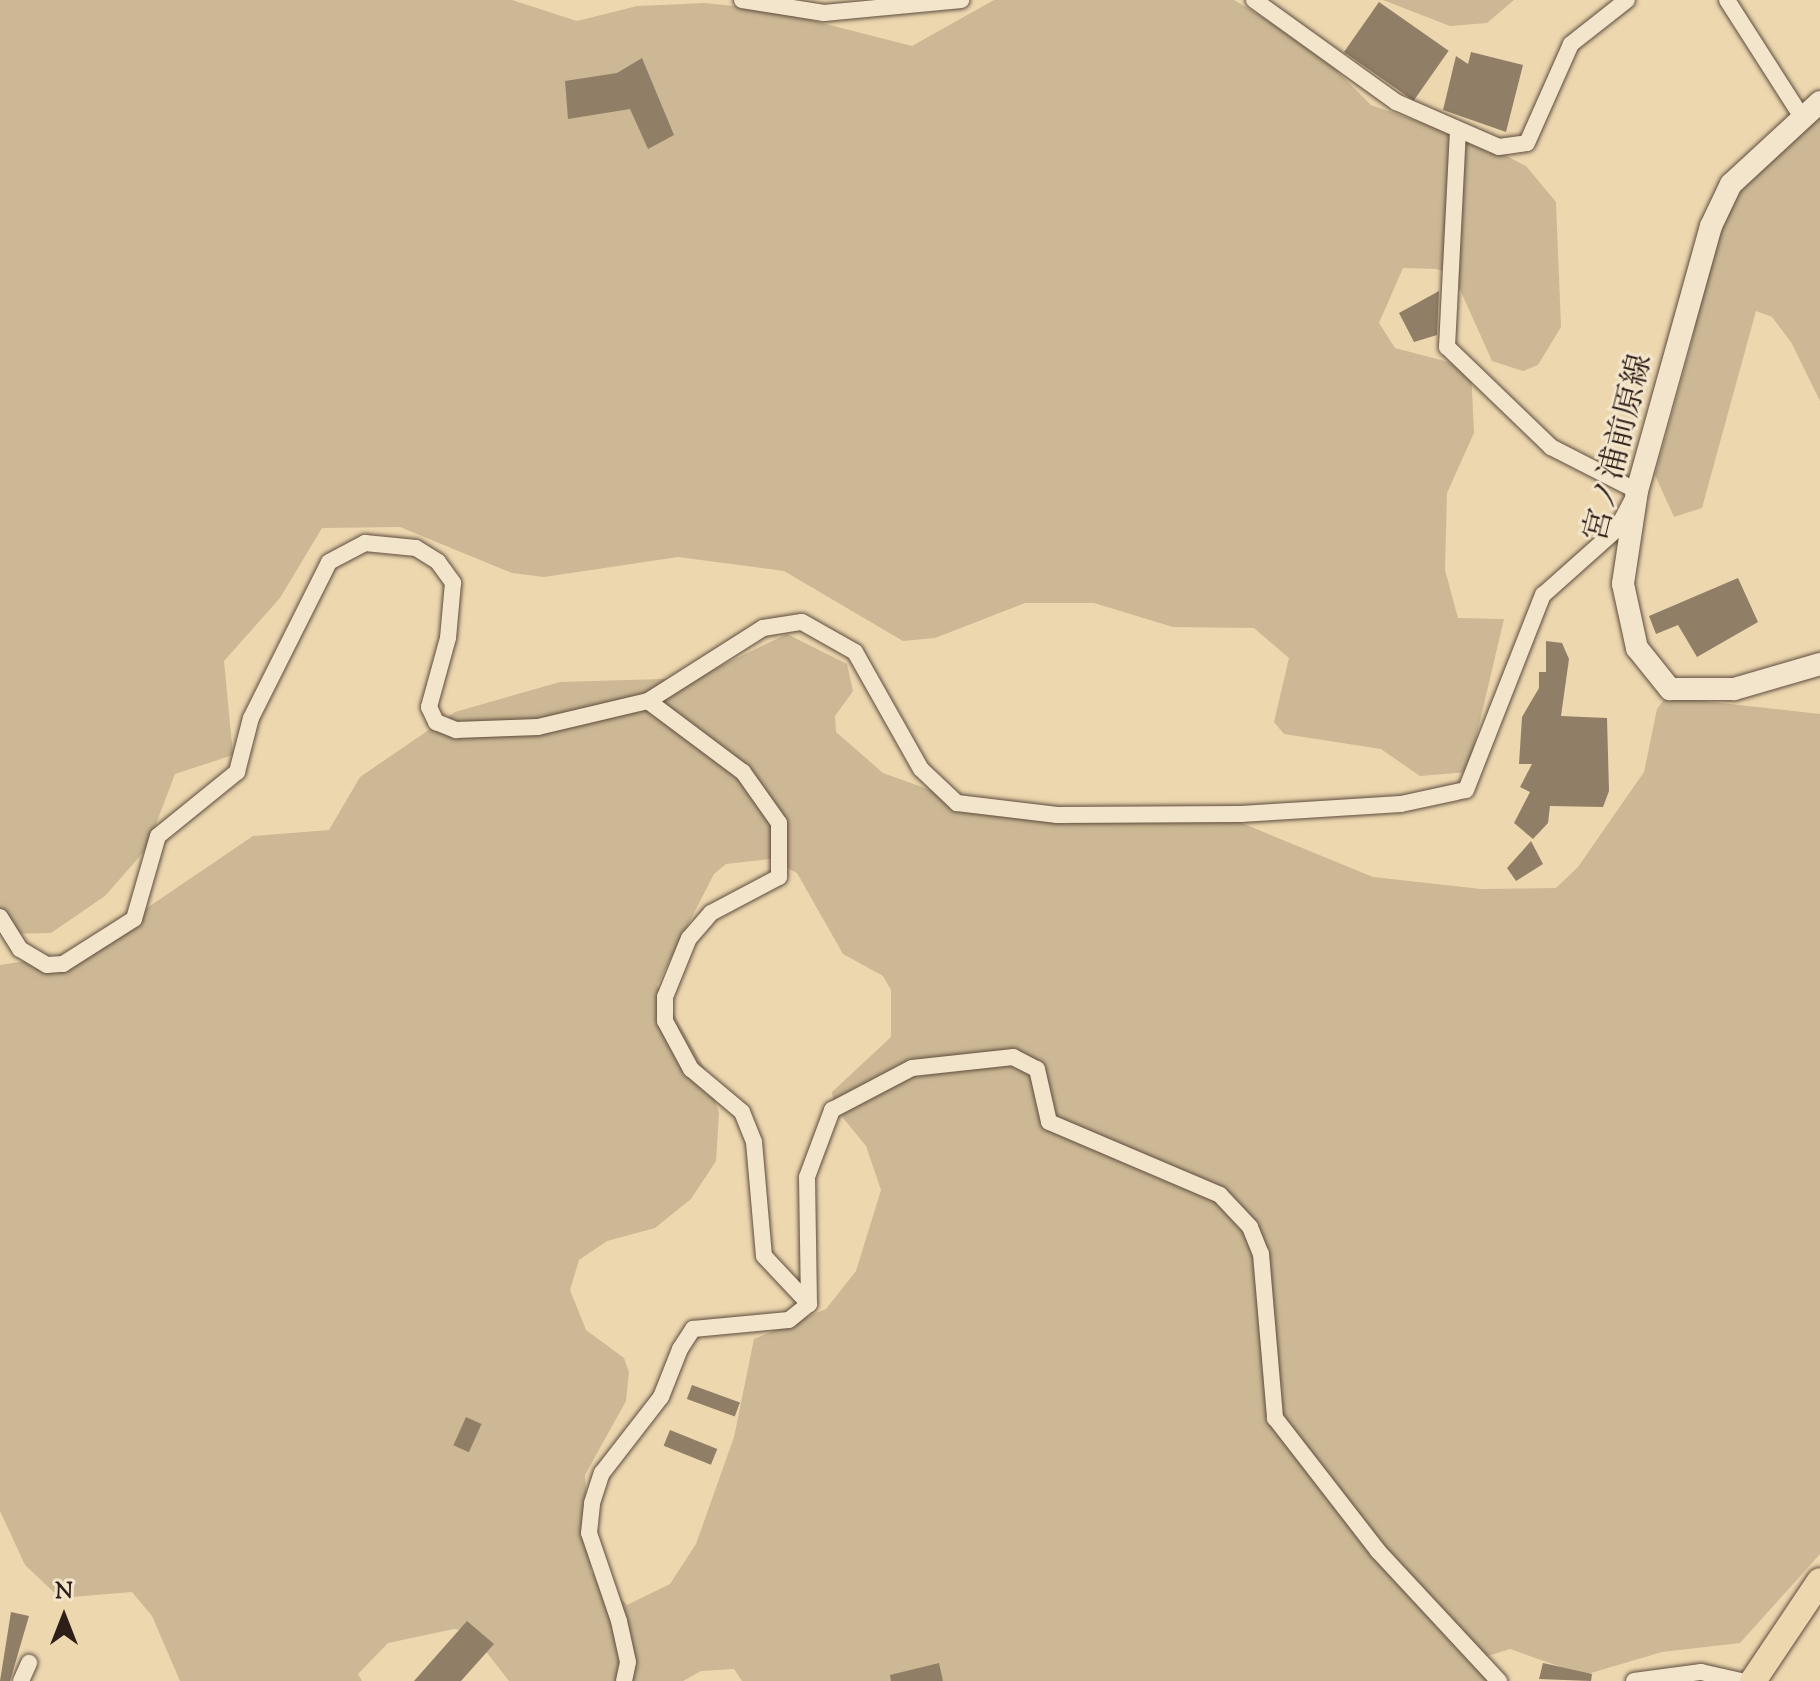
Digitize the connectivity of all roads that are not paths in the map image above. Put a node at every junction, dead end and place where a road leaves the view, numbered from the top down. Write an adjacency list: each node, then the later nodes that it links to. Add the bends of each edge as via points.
1 (742, 0): 2 (street, via 824,13)
2 (961, 0)
3 (1254, 0): 8 (street, via 1396,102)
4 (1627, 0): 8 (street, via 1571,44 1527,143 1499,147)
5 (1727, 0): 7 (street)
6 (1820, 102): 7 (main road, 宮ノ浦前原線)
7 (1800, 114): 9 (main road, 宮ノ浦前原線, via 1731,184 1711,226)
8 (1458, 131): 9 (street, via 1447,347 1551,447)
9 (1637, 491): 10 (main road, 宮ノ浦前原線, via 1623,584 1637,648 1651,672 1670,689 1695,693); 11 (street, via 1617,529 1543,595 1466,790 1444,798 1241,814 1057,815 957,803 921,769 855,652 802,622 763,628)
10 (1820, 664)
11 (648, 701): 12 (street, via 538,727 456,730 436,722 429,707 448,638 453,583 416,548 365,543 344,549 316,585 258,704 237,772 158,836 134,919 63,964 47,965 20,949); 13 (street, via 743,772 779,823 779,877 711,913 689,938 665,997 665,1021 691,1069 742,1112 754,1142 764,1256)
12 (0, 917)
13 (809, 1304): 17 (street, via 789,1320 693,1329 639,1434 602,1473 589,1533 619,1621 628,1662); 18 (street, via 807,1177 832,1110 912,1068 1013,1057 1037,1069 1049,1122 1220,1195 1250,1227 1261,1254 1275,1418 1378,1551)
14 (1820, 1581): 21 (main road)
15 (29, 1663): 16 (street)
16 (21, 1681)
17 (624, 1681)
18 (1499, 1681)
19 (1634, 1681): 20 (street, via 1701,1672)
20 (1741, 1681)
21 (1753, 1681)

